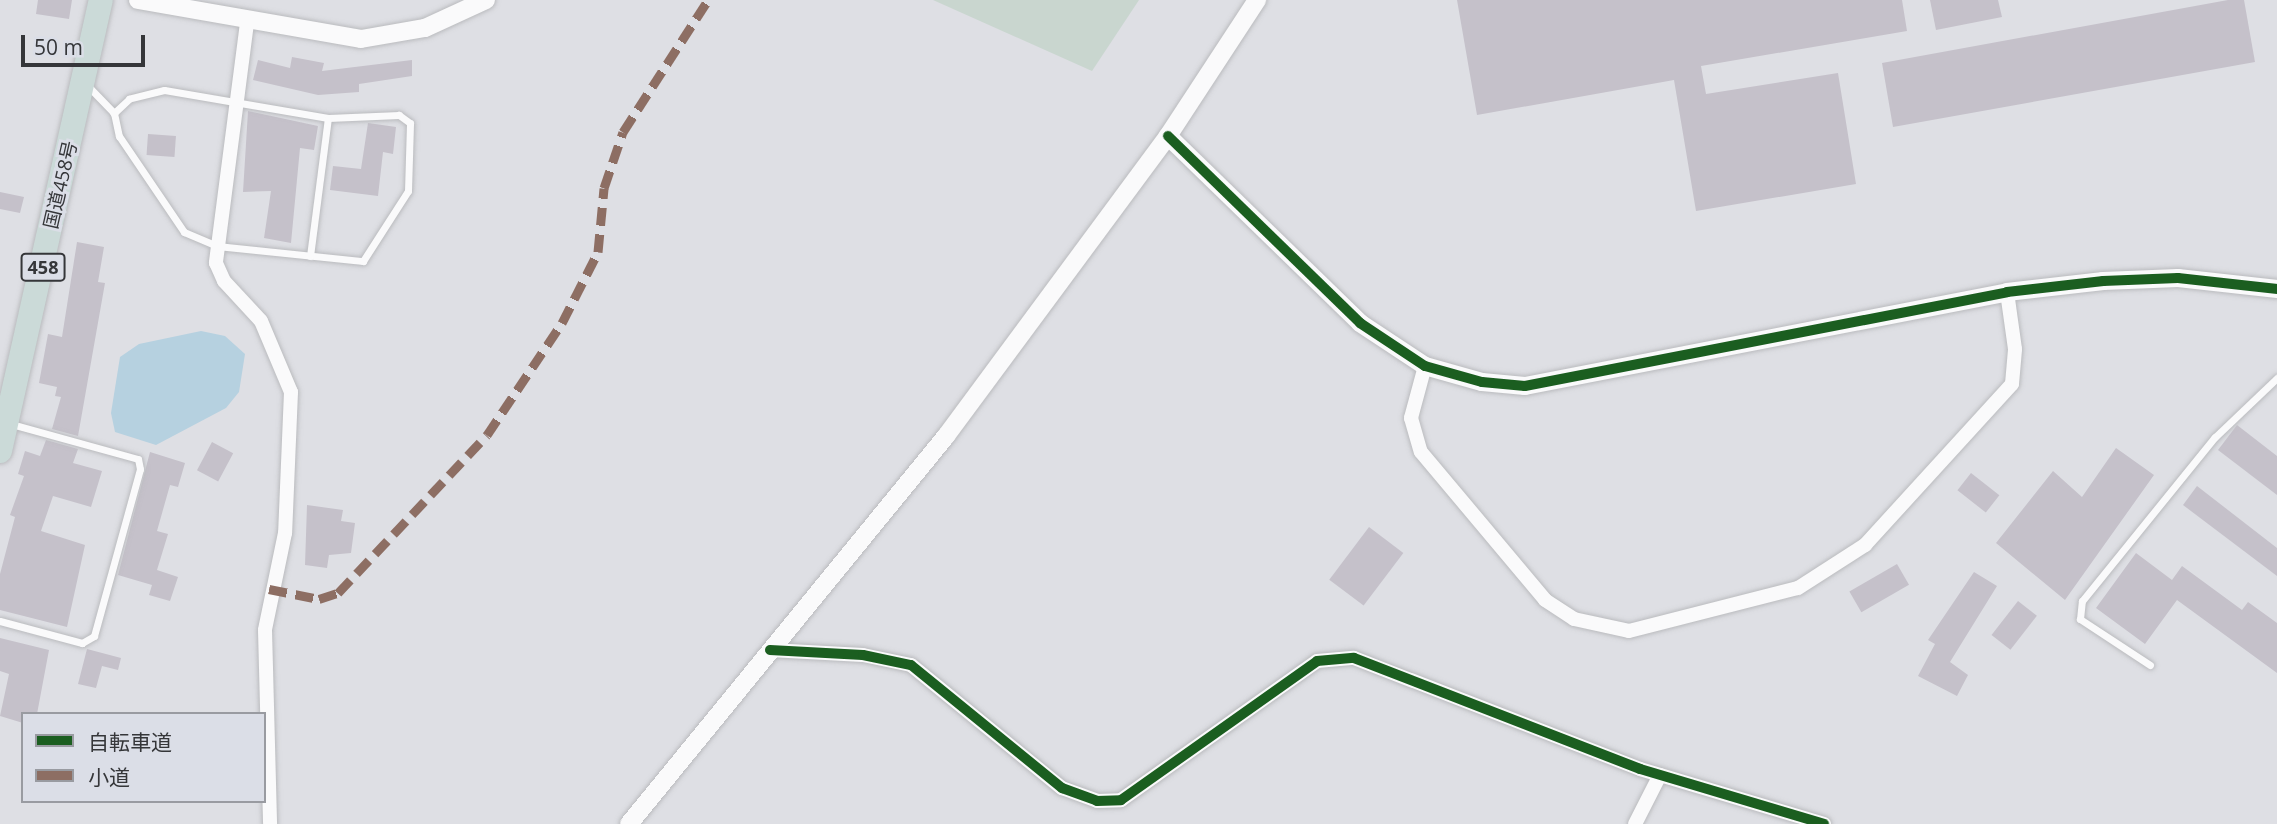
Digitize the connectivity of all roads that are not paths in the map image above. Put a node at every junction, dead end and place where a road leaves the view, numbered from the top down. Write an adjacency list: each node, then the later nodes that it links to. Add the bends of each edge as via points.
1 (101, 0): 6 (highway, 国道458号 / 458)
2 (138, 0): 5 (street)
3 (486, 0): 5 (street, via 425,28 372,38 326,37)
4 (1257, 0): 10 (street)
5 (247, 23): 7 (street)
6 (85, 83): 8 (lane); 17 (highway, 国道458号 / 458)
7 (236, 99): 8 (lane, via 164,90 129,99); 9 (lane); 11 (street)
8 (114, 113): 11 (lane, via 119,136 184,232)
9 (328, 118): 12 (lane); 12 (lane, via 399,116 410,123 408,191 363,261)
10 (1168, 136): 15 (street, via 1360,323); 20 (street, via 946,436)
11 (217, 246): 12 (lane); 23 (street, via 224,281 261,321 291,392 285,533 265,630)
12 (310, 256)
13 (2277, 289): 14 (street, via 2178,278)
14 (2007, 292): 15 (street, via 1525,386); 15 (street, via 2015,348 2012,384 1865,545 1798,588 1629,631 1574,620 1545,600 1421,452 1411,418)
15 (1425, 366)
16 (2277, 378): 21 (lane, via 2216,437 2082,601 2080,619)
17 (4, 422): 18 (highway, 国道458号 / 458); 19 (lane, via 138,459 140,469 94,636 82,643)
18 (0, 451)
19 (0, 621)
20 (770, 650): 22 (street, via 863,655 911,665 1062,788 1097,801 1121,800 1317,661 1354,658); 24 (street)
21 (2150, 665)
22 (1660, 775): 25 (street); 26 (street)
23 (270, 824)
24 (630, 824)
25 (1635, 824)
26 (1824, 824)

